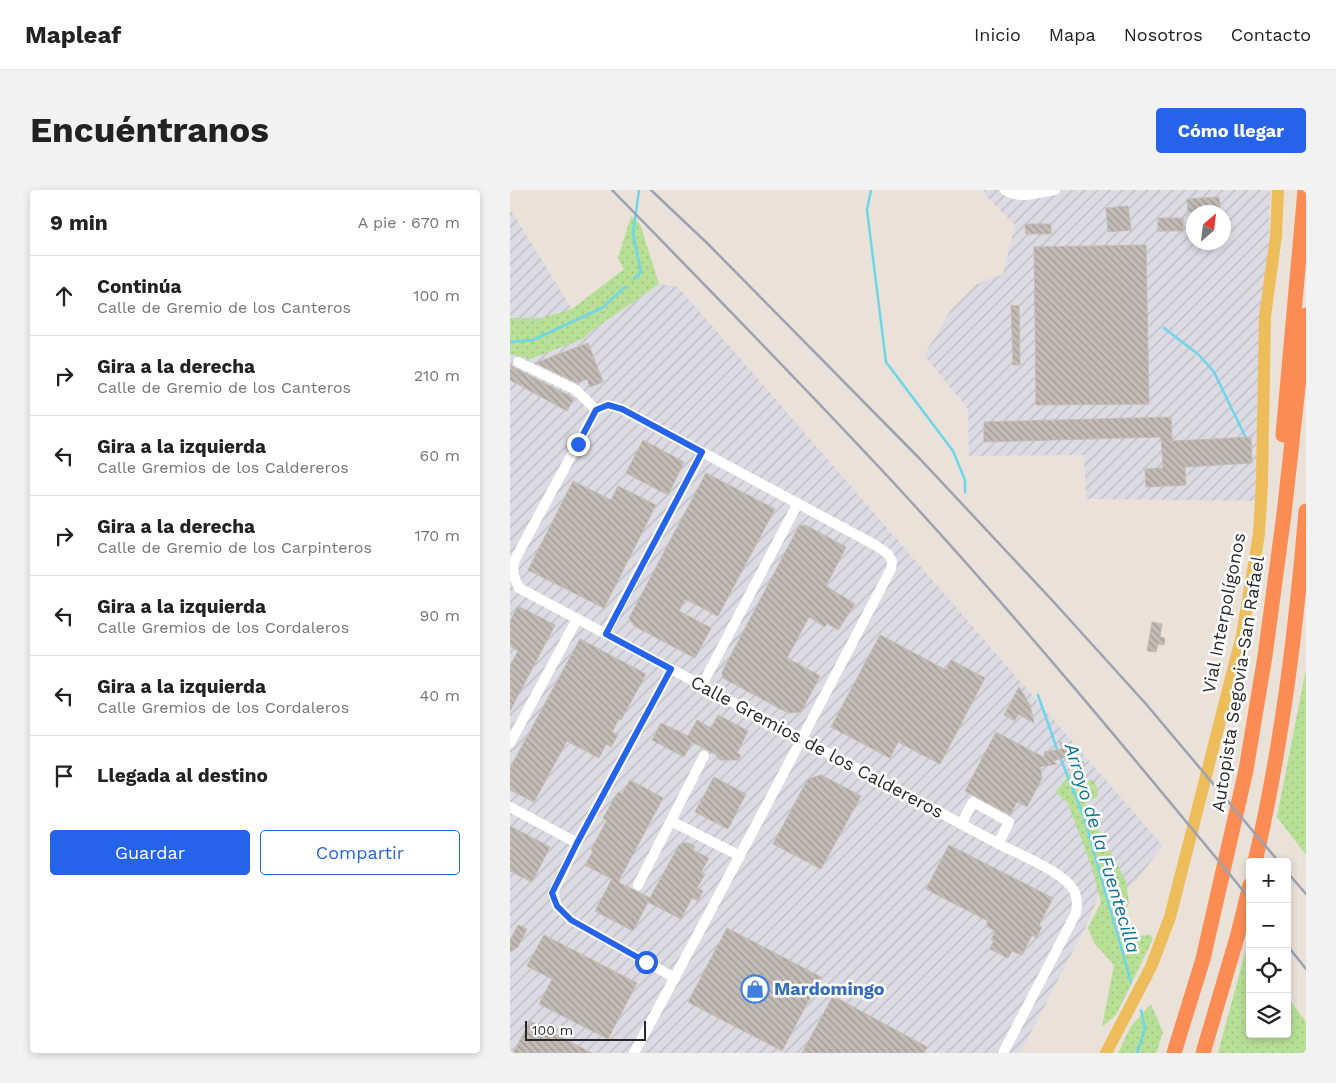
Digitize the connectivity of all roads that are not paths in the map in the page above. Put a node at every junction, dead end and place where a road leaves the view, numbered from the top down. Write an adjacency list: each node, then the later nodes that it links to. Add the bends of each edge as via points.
1 (1005, 190): 2 (street, via 1023,195)
2 (1055, 190)
3 (1278, 190): 35 (main road, Vial Interpolígonos, via 1276,236 1265,316 1259,534 1242,635 1170,917 1151,967)
4 (1300, 190): 6 (highway)
5 (1305, 190): 6 (highway)
6 (1298, 261): 16 (highway)
7 (1306, 315): 16 (highway, Autopista Segovia-San Rafael)
8 (518, 362): 9 (street, via 576,390)
9 (596, 410): 10 (street, via 615,406); 14 (street, Calle Gremios de los Caldereros, via 514,561 513,574 519,588)
10 (702, 452): 11 (street); 15 (street)
11 (798, 503): 19 (street); 20 (street, via 888,554 892,561 891,569)
12 (1306, 511): 18 (highway)
13 (1306, 584): 18 (highway)
14 (577, 618): 15 (street, Calle Gremios de los Caldereros); 21 (street)
15 (606, 634): 17 (street, Calle Gremios de los Caldereros)
16 (1265, 656): 36 (highway, Autopista Segovia-San Rafael, via 1246,770 1216,910)
17 (671, 669): 19 (street, Calle Gremios de los Caldereros); 26 (street)
18 (1291, 669): 29 (highway, via 1270,799)
19 (702, 685): 20 (street, Calle Gremios de los Caldereros)
20 (802, 739): 25 (street, Calle Gremios de los Caldereros); 28 (street)
21 (510, 743)
22 (704, 756): 24 (street)
23 (510, 807): 26 (street)
24 (671, 820): 28 (street); 30 (street)
25 (961, 824): 27 (street, Calle Gremios de los Caldereros); 27 (street, via 973,802 1009,822)
26 (577, 843): 32 (street, via 552,893 557,906 571,920)
27 (998, 844): 34 (street, Calle Gremios de los Caldereros, via 1062,878 1073,889 1078,904)
28 (740, 856): 32 (street)
29 (1256, 858)
30 (638, 885)
31 (1246, 901): 37 (highway)
32 (675, 978): 33 (street)
33 (634, 1053)
34 (1003, 1053)
35 (1106, 1053)
36 (1174, 1053)
37 (1203, 1053)

